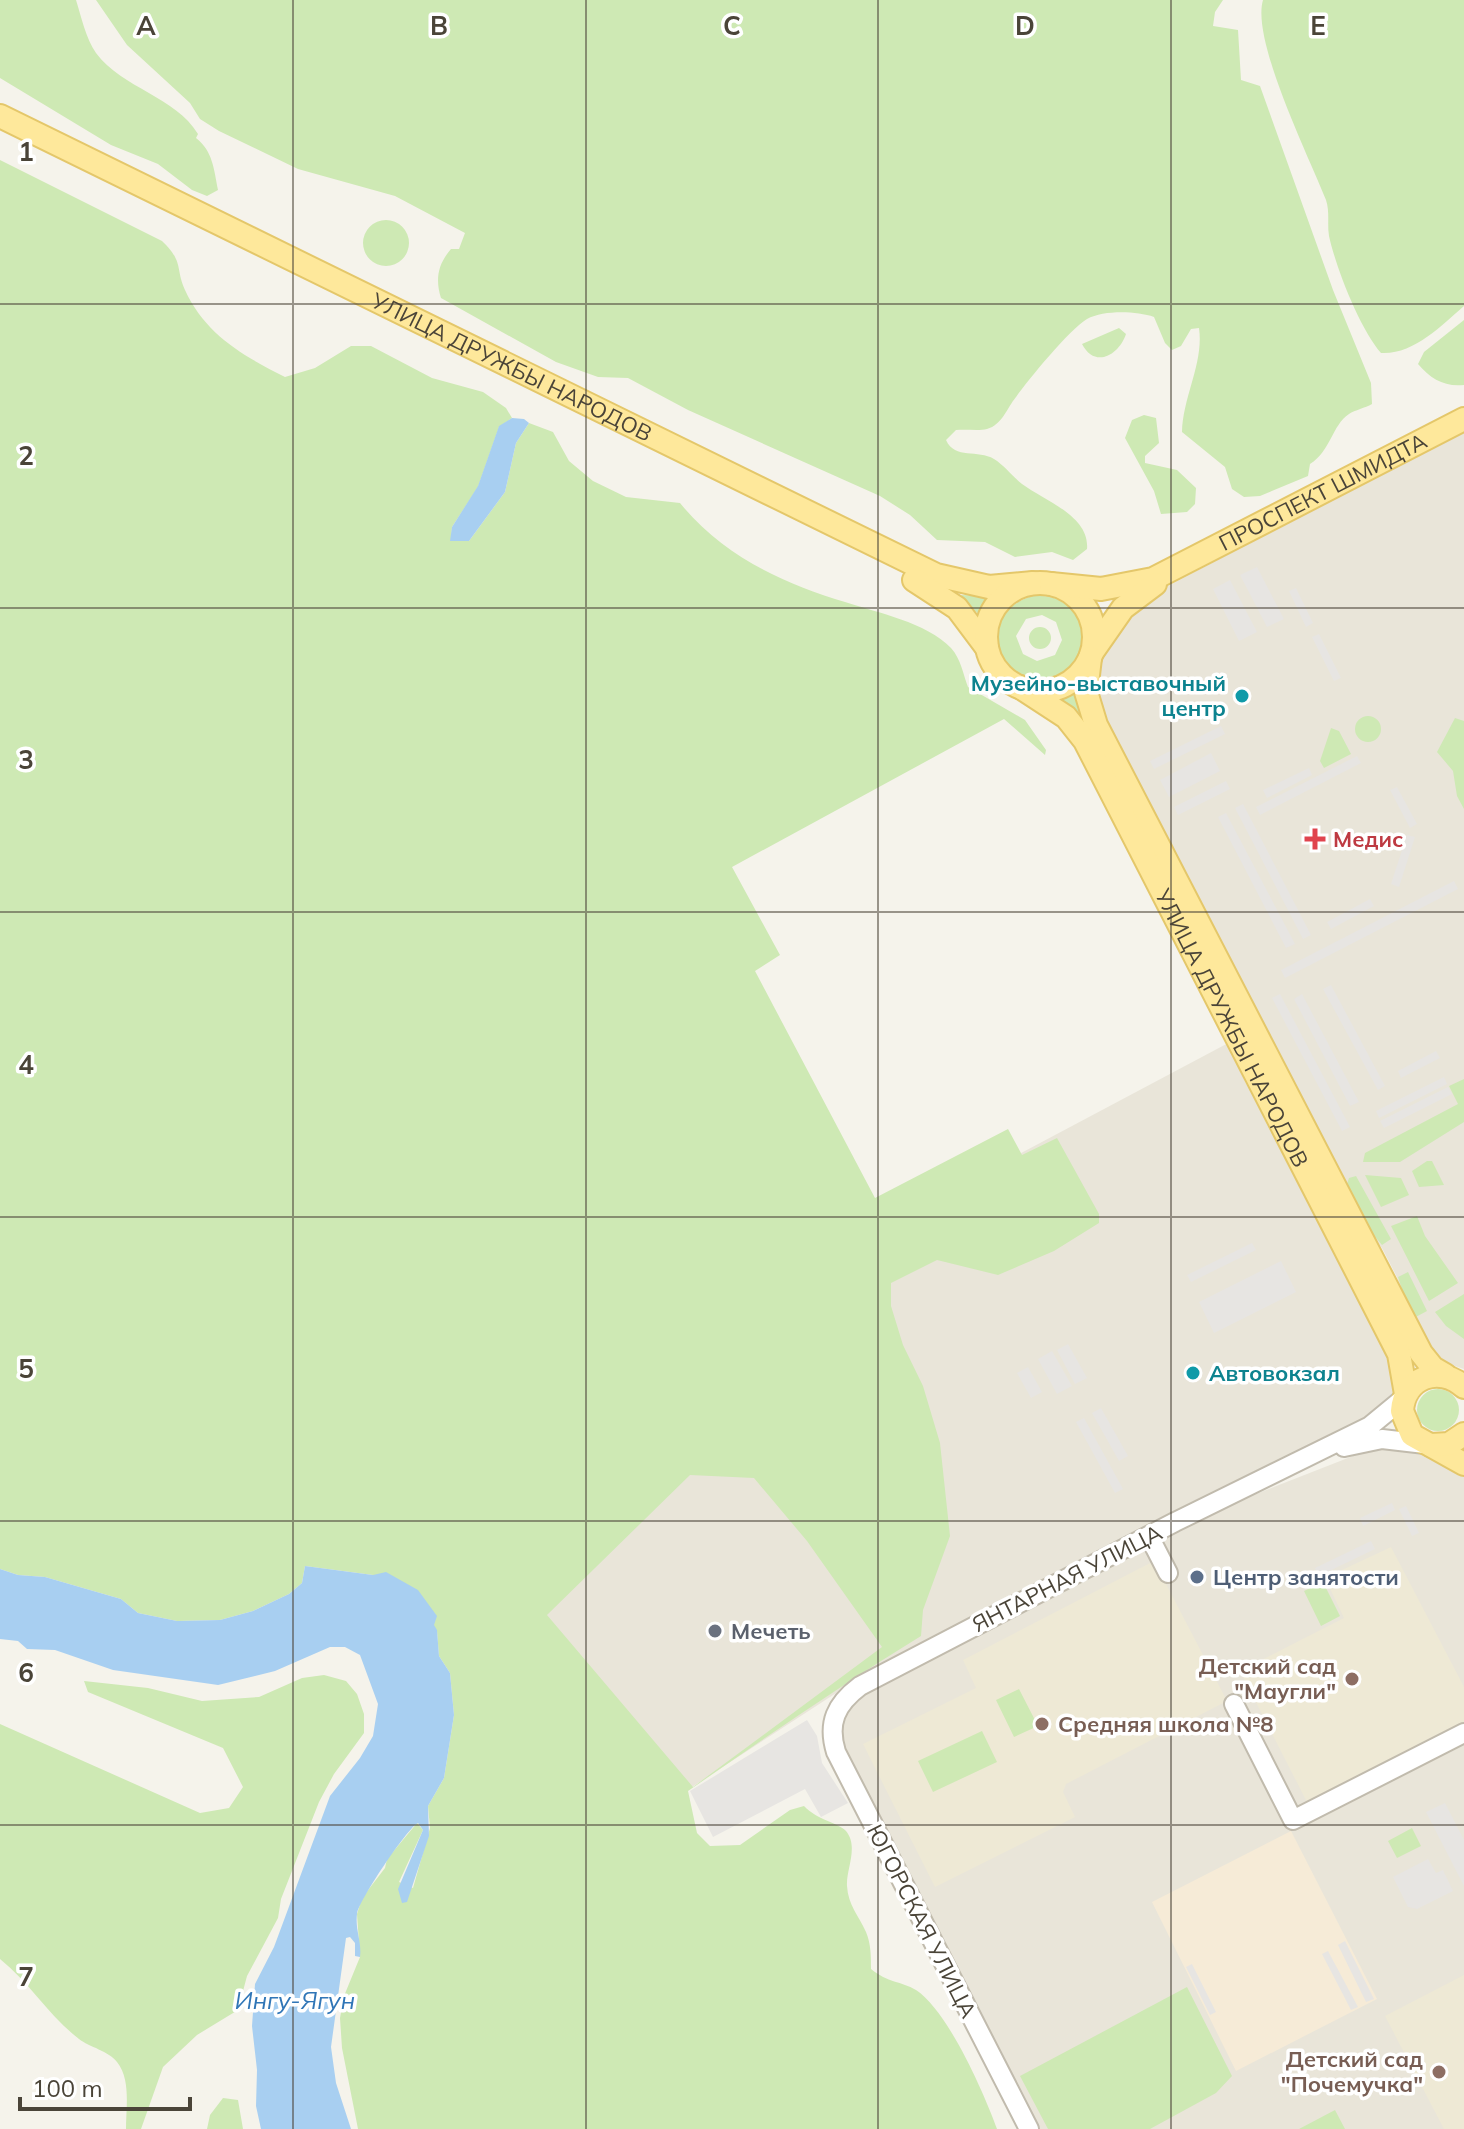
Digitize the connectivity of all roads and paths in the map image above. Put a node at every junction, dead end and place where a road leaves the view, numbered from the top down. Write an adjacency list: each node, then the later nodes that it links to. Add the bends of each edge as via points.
1 (0, 116): 5 (main road, УЛИЦА ДРУЖБЫ НАРОДОВ, via 936,575 989,587)
2 (0, 132): 6 (main road, УЛИЦА ДРУЖБЫ НАРОДОВ, via 930,588 965,615)
3 (1464, 419): 4 (main road, ПРОСПЕКТ ШМИДТА)
4 (1181, 567): 5 (main road, ПРОСПЕКТ ШМИДТА, via 1113,588); 7 (main road, ПРОСПЕКТ ШМИДТА, via 1123,608)
5 (1042, 584): 6 (main road, via 1016,588 998,603 987,625); 7 (main road, via 1068,591 1085,607 1094,629)
6 (987, 648): 8 (main road, via 997,670)
7 (1091, 655): 8 (main road, via 1076,677 1061,687); 9 (main road, УЛИЦА ДРУЖБЫ НАРОДОВ, via 1086,692 1096,725 1421,1353 1433,1368)
8 (1020, 687): 10 (main road, УЛИЦА ДРУЖБЫ НАРОДОВ, via 1066,717 1085,741 1399,1354)
9 (1458, 1379): 10 (main road, via 1421,1379)
10 (1405, 1396): 12 (main road, УЛИЦА ДРУЖБЫ НАРОДОВ, via 1406,1426); 13 (street, via 1380,1420)
11 (1464, 1434): 12 (main road, via 1449,1444)
12 (1429, 1445): 13 (street, via 1371,1441); 14 (main road)
13 (1307, 1459): 15 (street, ЯНТАРНАЯ УЛИЦА)
14 (1464, 1464)
15 (1149, 1536): 16 (street); 18 (street, ЯНТАРНАЯ УЛИЦА, via 860,1686)
16 (1168, 1573)
17 (1234, 1704): 19 (street, via 1293,1820)
18 (836, 1710): 20 (street, ЮГОРСКАЯ УЛИЦА, via 831,1732 836,1752)
19 (1464, 1733)
20 (1029, 2129)

